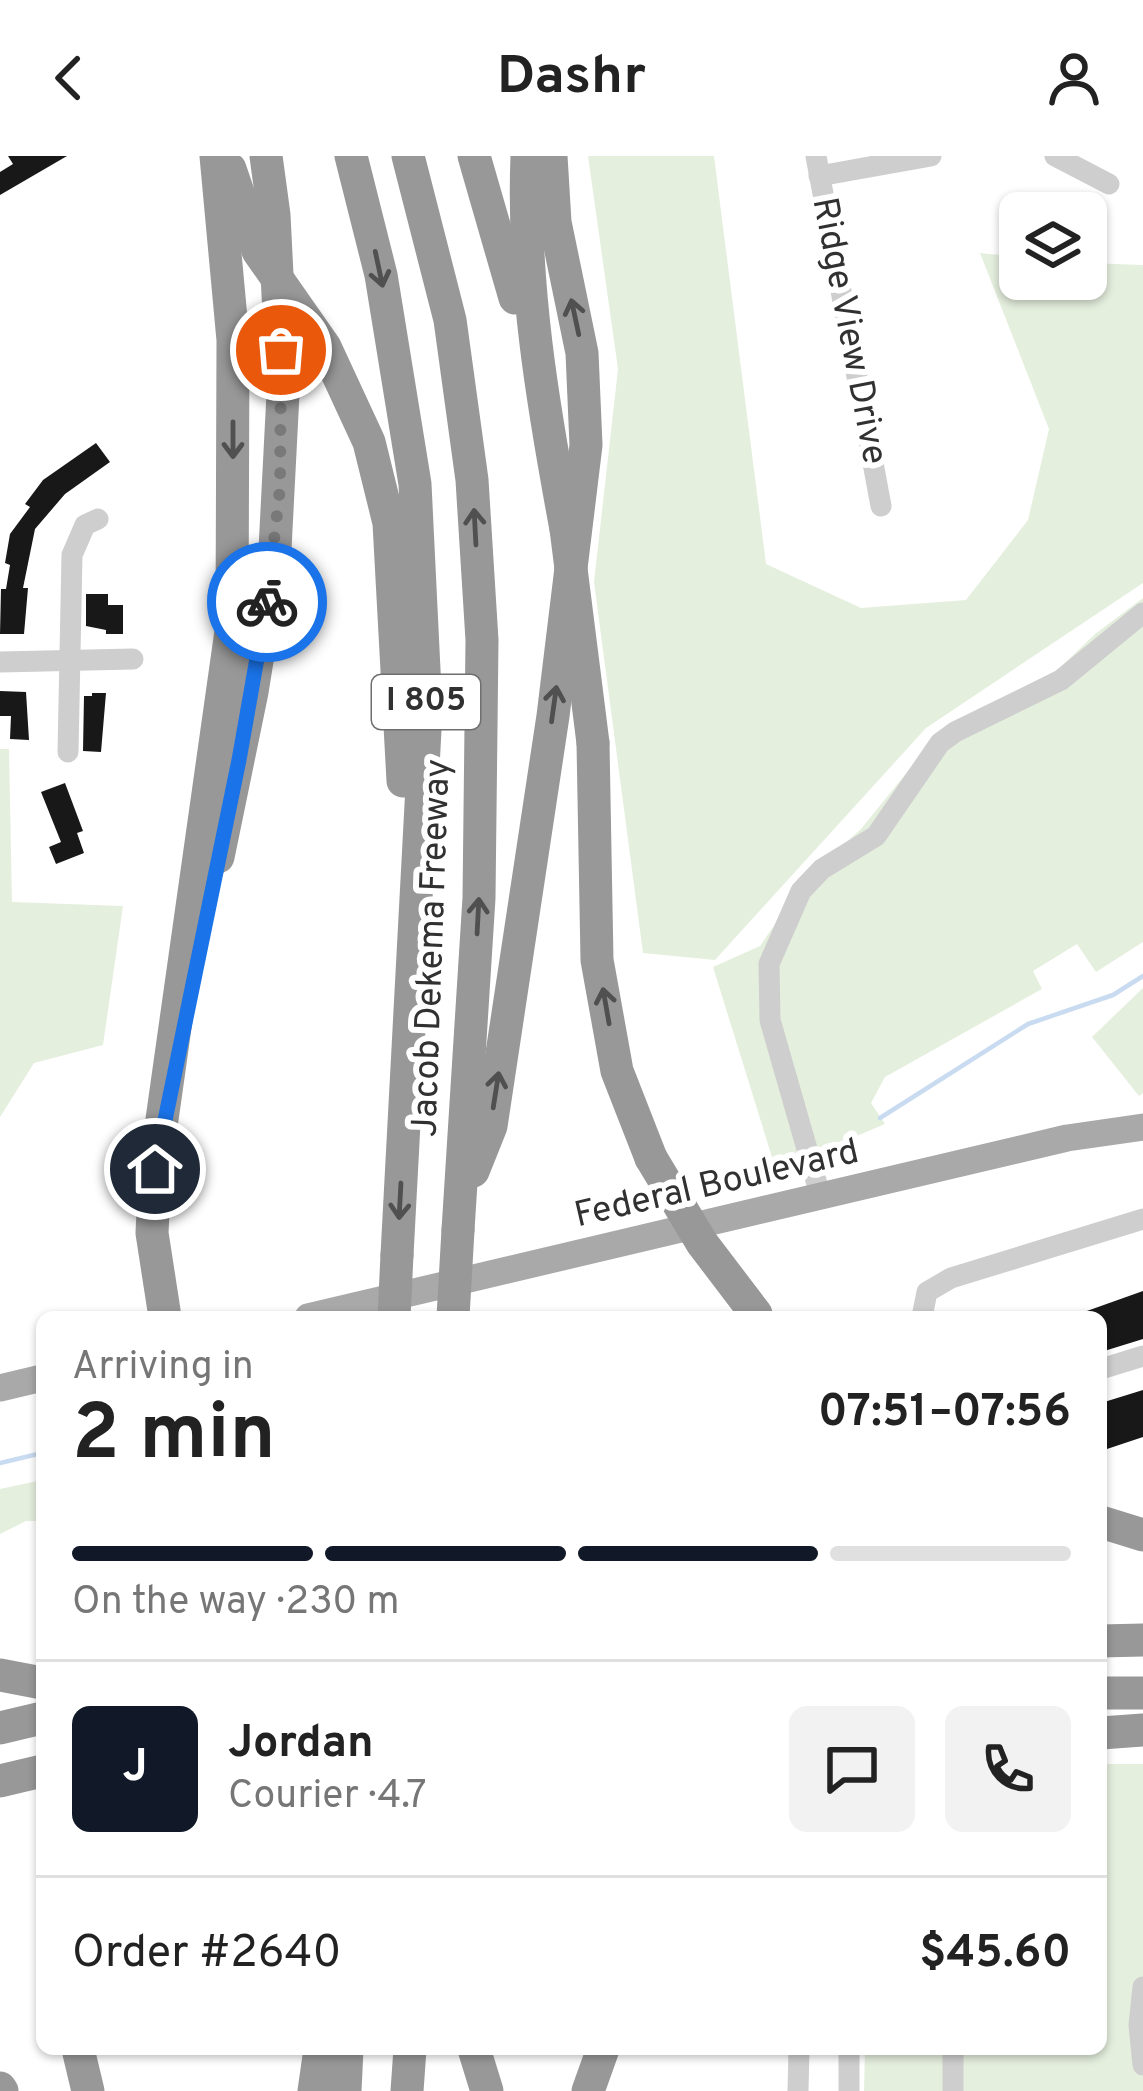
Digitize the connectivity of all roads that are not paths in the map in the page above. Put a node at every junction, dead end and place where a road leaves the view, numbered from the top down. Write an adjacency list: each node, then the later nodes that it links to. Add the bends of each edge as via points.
1 (216, 156): 22 (highway, one-way to 22, via 233,340 232,624)
2 (226, 156): 21 (highway, via 259,251 326,347 369,442 389,523)
3 (266, 156): 22 (highway, bridge, via 283,394 275,549)
4 (350, 156): 21 (highway, Jacob Dekema Freeway / I 805, one-way to 21, via 381,274 415,484 427,711)
5 (408, 156): 25 (highway, Jacob Dekema Freeway / I 805, one-way to 5, via 479,898 482,640 450,320)
6 (474, 156): 13 (highway)
7 (527, 156): 13 (highway, via 524,229)
8 (550, 156): 25 (highway, one-way to 8, via 491,1126 583,484 583,370)
9 (931, 156): 11 (street)
10 (1055, 156): 12 (street)
11 (818, 166): 14 (street, Ridge View Drive)
12 (1109, 184)
13 (542, 399): 31 (highway, one-way to 13, bridge, via 651,1158 617,1071 597,960 593,743)
14 (881, 506)
15 (98, 519): 18 (street, via 85,525 72,555)
16 (1143, 613): 24 (street, via 1061,680 940,742 876,836 801,891 769,964 770,1020)
17 (133, 658): 18 (street)
18 (68, 661): 19 (street); 20 (street)
19 (0, 662)
20 (68, 752)
21 (410, 1020): 29 (highway, Jacob Dekema Freeway / I 805, one-way to 29, bridge)
22 (163, 1117): 27 (highway, via 152,1233)
23 (1143, 1127): 24 (main road, Federal Boulevard)
24 (821, 1198): 28 (main road, Federal Boulevard)
25 (460, 1215): 30 (highway, Jacob Dekema Freeway / I 805, bridge)
26 (1143, 1219): 32 (street, via 951,1278 926,1292)
27 (164, 1311)
28 (334, 1311)
29 (394, 1311)
30 (453, 1311)
31 (754, 1311)
32 (923, 1311)
33 (1143, 1357): 34 (street)
34 (1107, 1367)
35 (36, 1379): 36 (main road)
36 (0, 1388)
37 (1107, 1524): 38 (highway)
38 (1143, 1535)
39 (1107, 1543): 40 (highway)
40 (1143, 1552)
41 (1143, 1640): 42 (highway)
42 (1107, 1641)
43 (0, 1675): 44 (highway)
44 (36, 1682)
45 (1107, 1693): 46 (highway)
46 (1143, 1693)
47 (36, 1719): 48 (highway)
48 (0, 1728)
49 (1140, 1731): 50 (highway)
50 (1107, 1734)
51 (36, 1772): 52 (highway)
52 (0, 1781)
53 (1143, 1987): 63 (street)
54 (79, 2055): 64 (highway)
55 (319, 2055): 65 (highway)
56 (347, 2055): 66 (highway)
57 (410, 2055): 67 (highway)
58 (476, 2055): 68 (highway)
59 (601, 2055): 69 (highway)
60 (799, 2055): 70 (street)
61 (849, 2055): 71 (street)
62 (953, 2055): 72 (street)
63 (1143, 2065)
64 (88, 2091)
65 (314, 2091)
66 (345, 2091)
67 (407, 2091)
68 (487, 2091)
69 (588, 2091)
70 (798, 2091)
71 (849, 2091)
72 (953, 2091)

